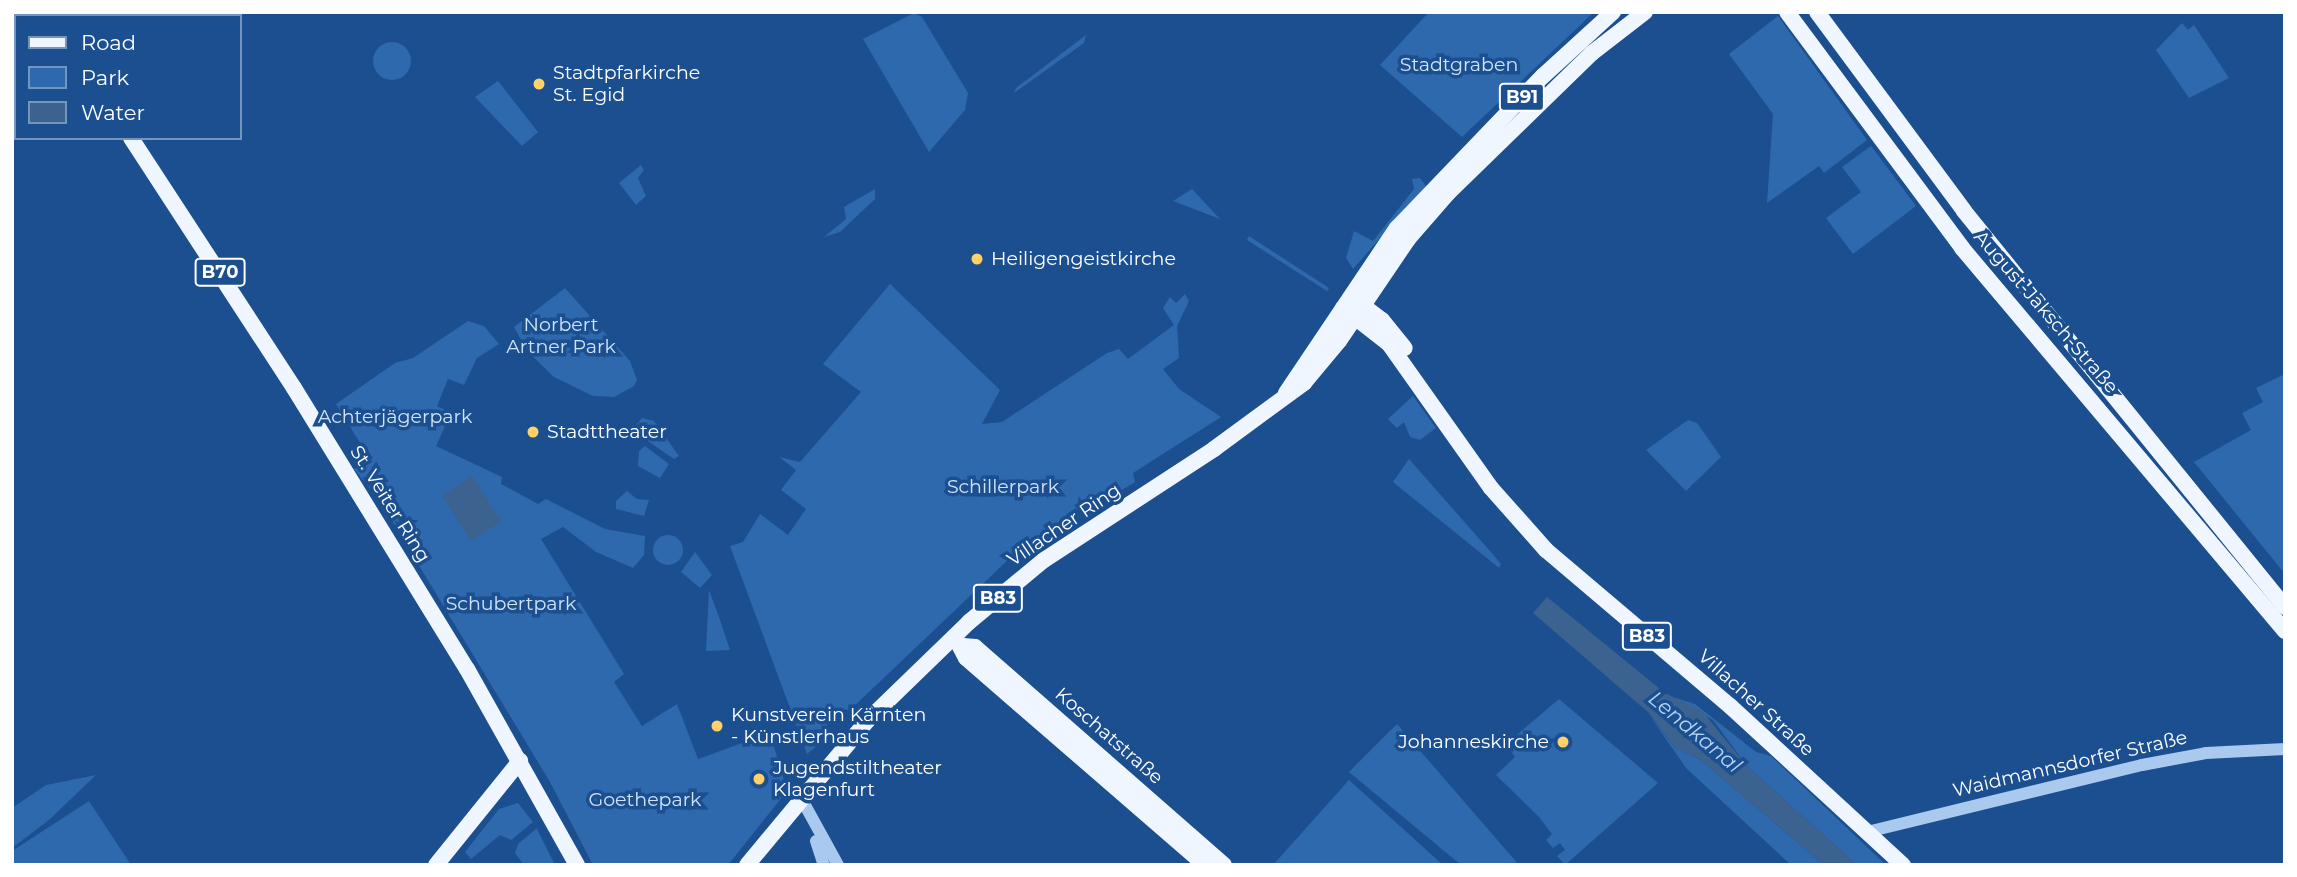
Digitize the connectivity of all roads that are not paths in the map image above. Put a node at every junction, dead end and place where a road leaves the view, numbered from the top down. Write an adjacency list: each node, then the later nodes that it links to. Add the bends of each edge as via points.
1 (1613, 12): 6 (main road, Villacher Ring / B91, via 1543,76 1415,208)
2 (1645, 12): 6 (main road, Villacher Ring / B91, via 1592,53 1458,184)
3 (1787, 12): 9 (main road, August-Jaksch-Straße, via 1962,248)
4 (1817, 12): 8 (main road, August-Jaksch-Straße, via 1964,211)
5 (132, 140): 12 (main road, St. Veiter Ring / B70, via 294,388)
6 (1353, 306): 7 (main road, Villacher Straße); 7 (main road, Villacher Straße / B83, via 1404,345); 10 (main road, Villacher Ring / B83, via 1318,369 1284,398 1044,560)
7 (1419, 383): 14 (main road, Villacher Straße / B83, via 1491,488 1530,535 1730,706)
8 (2285, 607)
9 (2285, 631)
10 (958, 642): 13 (main road, Villacher Ring / B83, via 910,674); 20 (main road, Koschatstraße, via 966,657); 21 (main road, Koschatstraße, via 975,647)
11 (2285, 749): 14 (street, Waidmannsdorfer Straße, via 2206,753 2141,765)
12 (520, 761): 15 (main road); 16 (main road, St. Veiter Ring)
13 (801, 798): 17 (main road, Villacher Ring / B83); 18 (street); 19 (street)
14 (1867, 832): 22 (main road, Villacher Straße / B83)
15 (436, 865)
16 (577, 865)
17 (747, 865)
18 (824, 865)
19 (838, 865)
20 (1205, 865)
21 (1224, 865)
22 (1903, 865)

